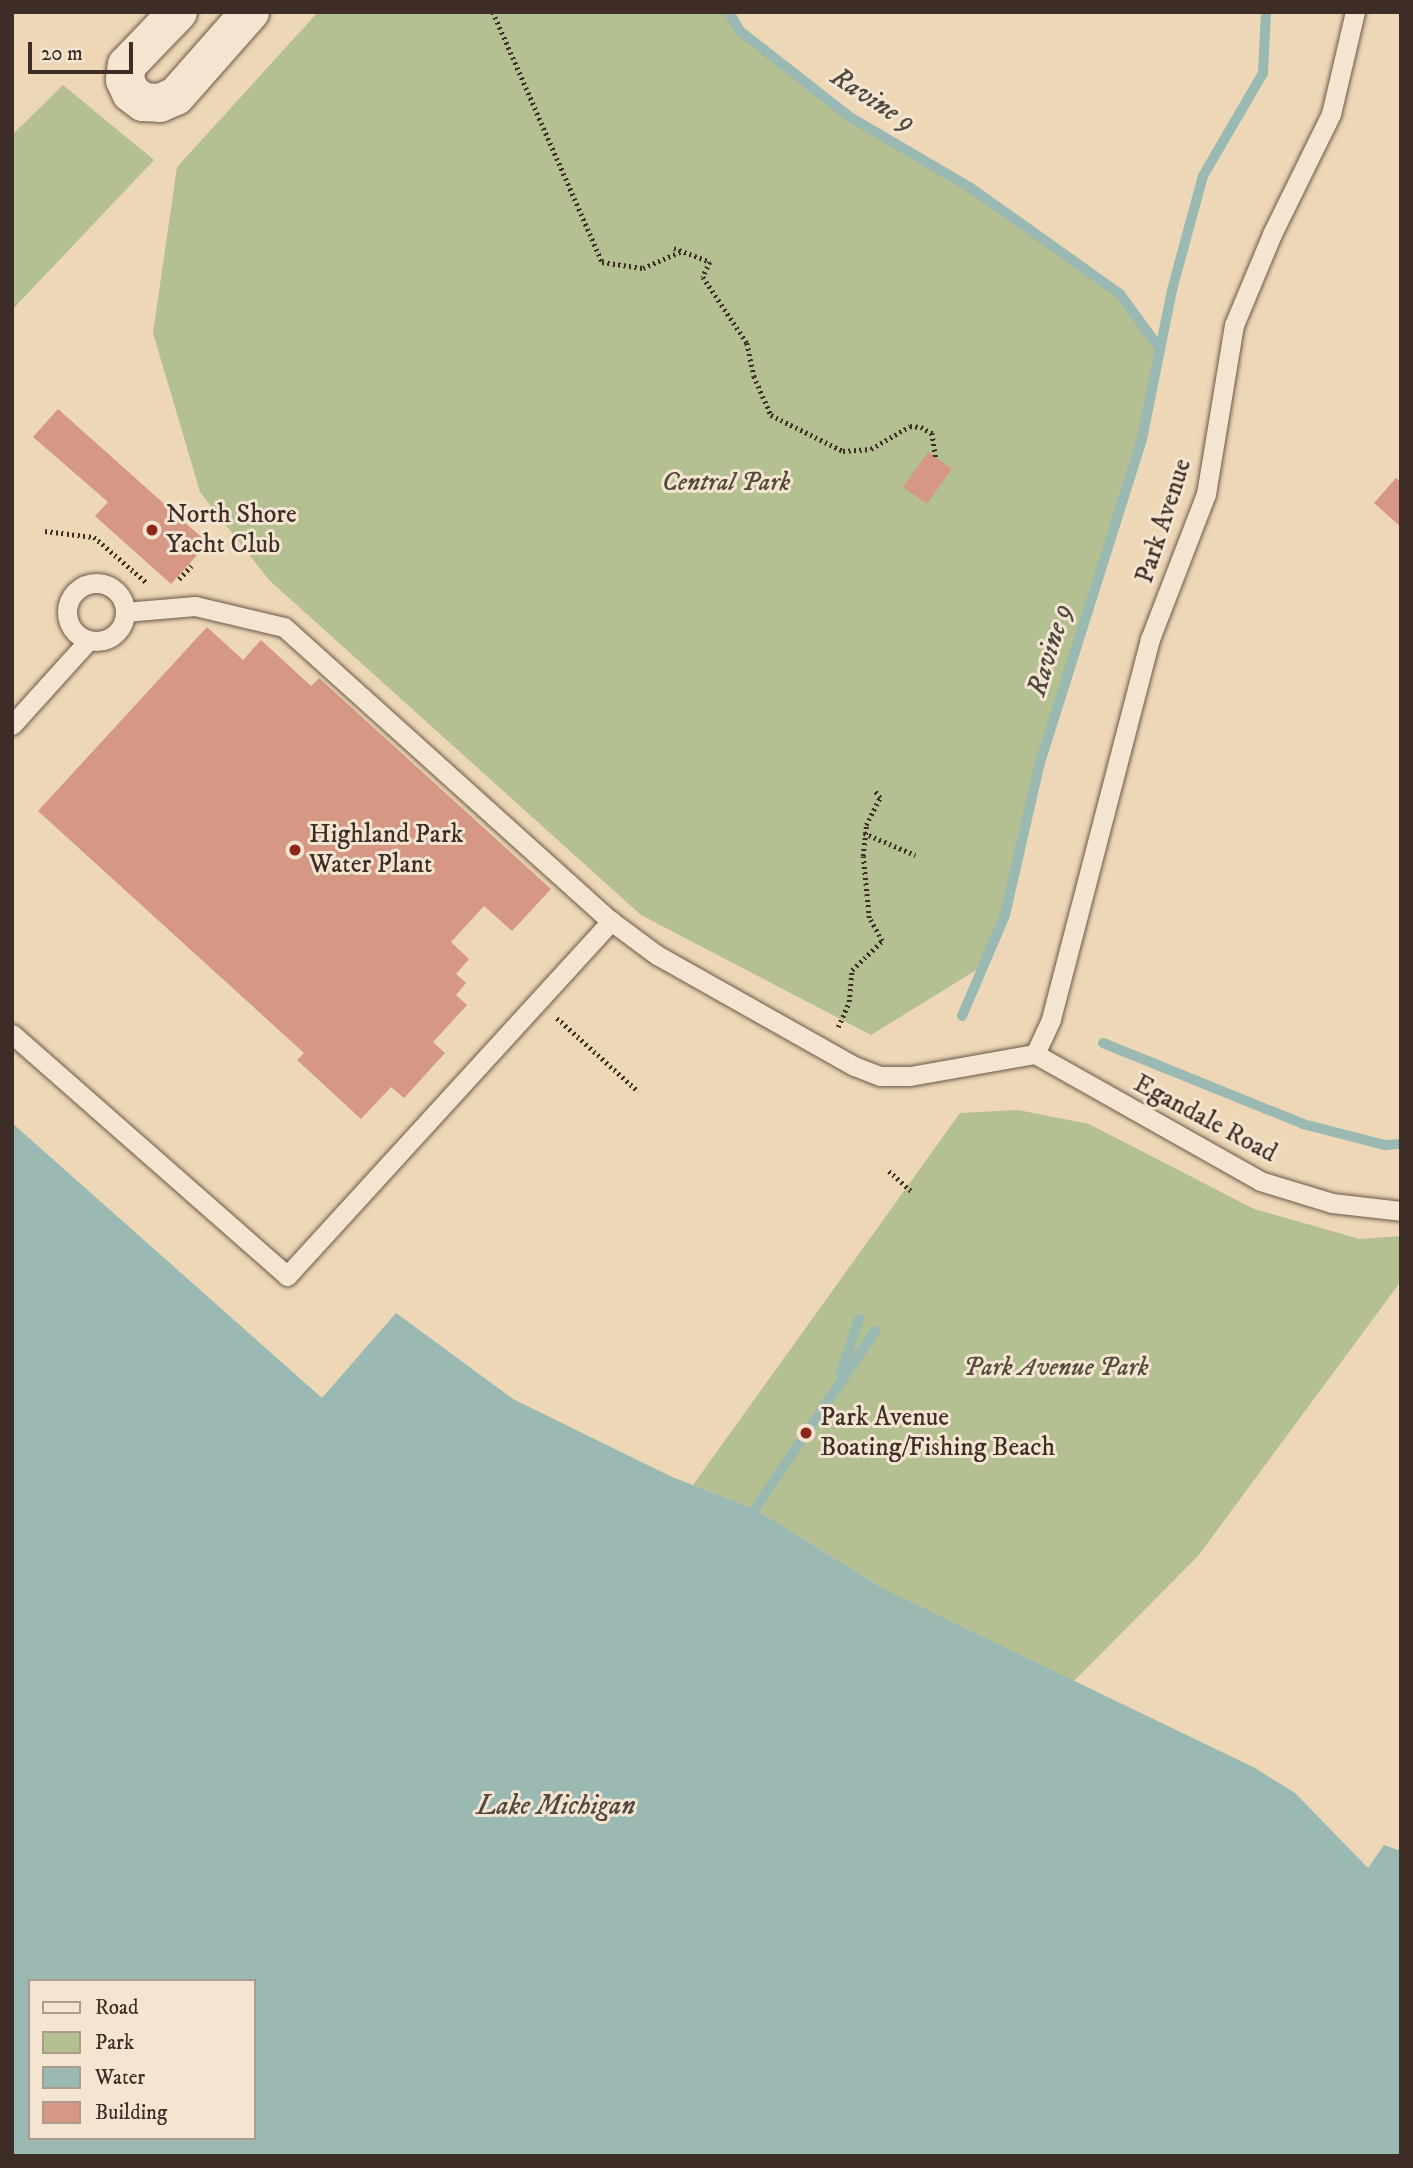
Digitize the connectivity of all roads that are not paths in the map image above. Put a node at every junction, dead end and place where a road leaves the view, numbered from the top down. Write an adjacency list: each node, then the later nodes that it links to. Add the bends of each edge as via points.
1 (178, 12): 2 (street, via 127,65 125,80 142,102 160,103 176,96)
2 (250, 12)
3 (1355, 12): 9 (lane, Park Avenue, via 1331,114 1272,233 1234,325 1206,494 1150,639 1051,1019)
4 (125, 612): 5 (lane, via 114,636); 5 (lane, via 120,595 103,584 75,592 66,609 67,620 78,636); 7 (lane, via 195,606 284,627)
5 (88, 640): 6 (lane)
6 (12, 725)
7 (611, 921): 8 (lane, via 287,1276); 9 (lane, via 657,955 783,1029 880,1076 911,1076)
8 (12, 1034)
9 (1035, 1054): 10 (lane, Egandale Road, via 1260,1181 1332,1203)
10 (1401, 1211)

